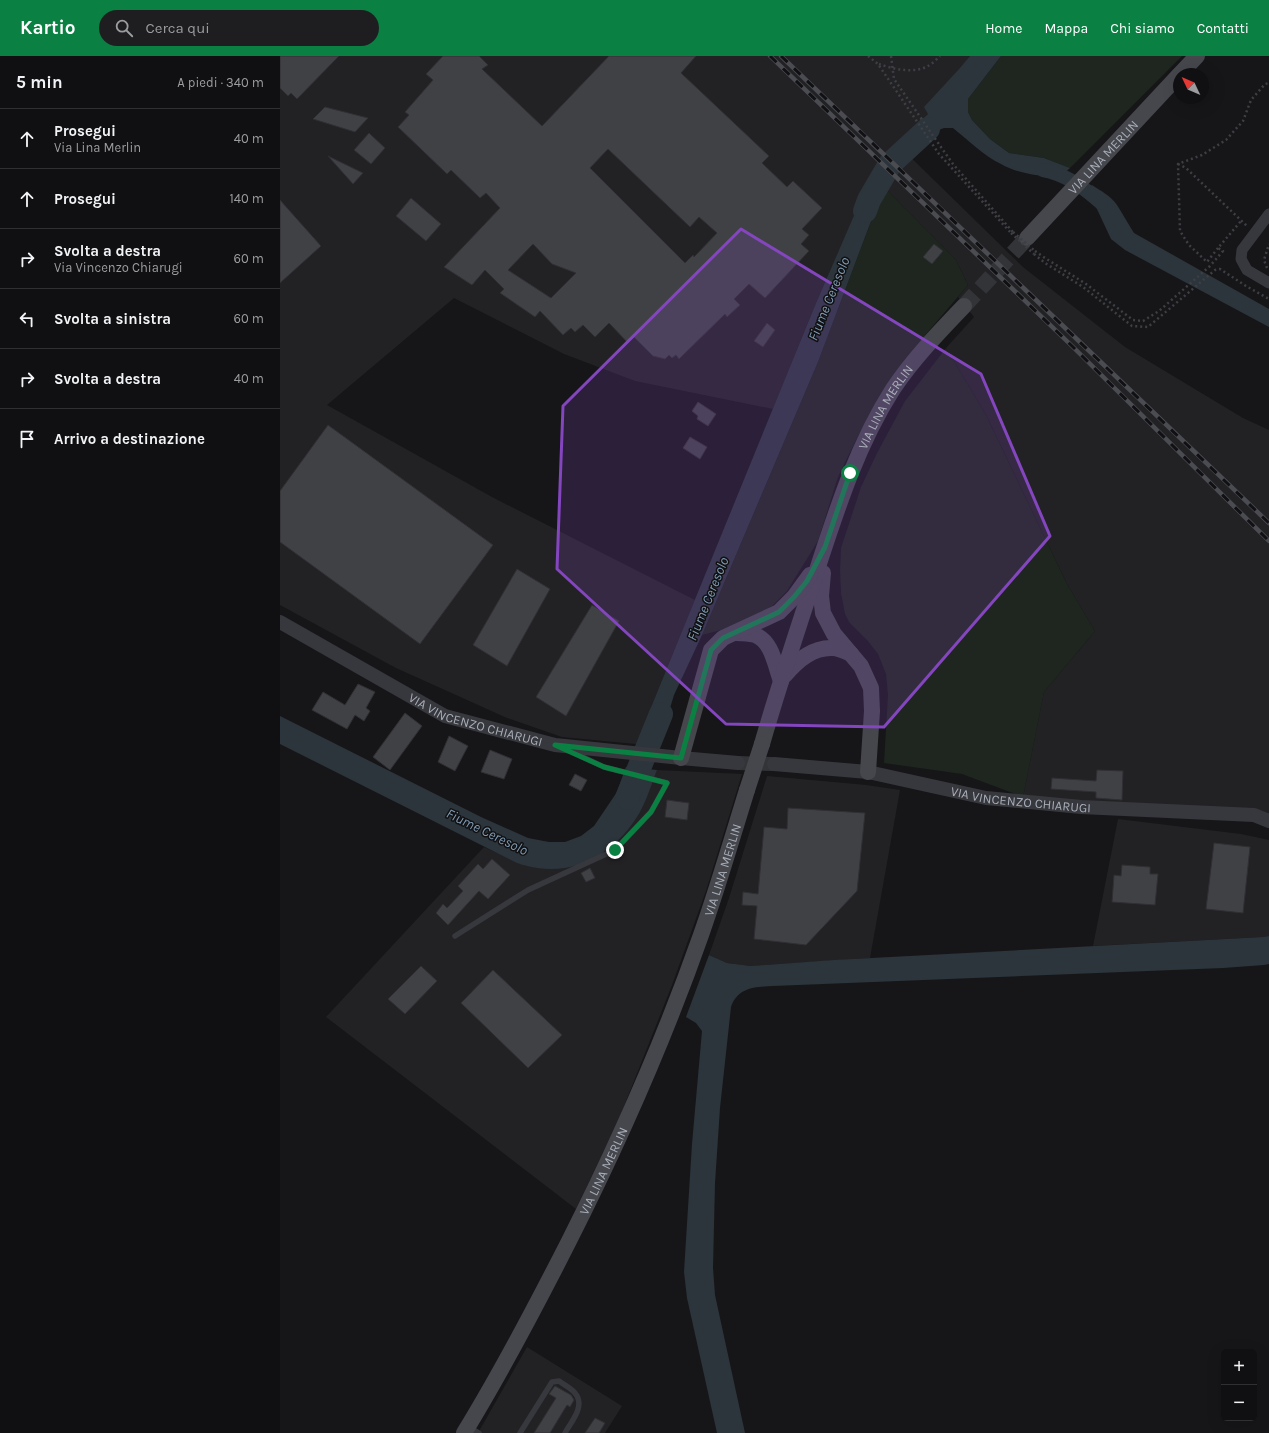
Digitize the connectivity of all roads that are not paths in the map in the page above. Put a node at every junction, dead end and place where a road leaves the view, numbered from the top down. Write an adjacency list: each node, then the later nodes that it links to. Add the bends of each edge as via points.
1 (1197, 56): 2 (main road, VIA LINA MERLIN)
2 (1186, 68)
3 (1173, 82): 5 (main road, VIA LINA MERLIN)
4 (1269, 214): 6 (street, via 1242,250 1240,259 1247,270)
5 (1024, 241)
6 (1269, 283)
7 (964, 306): 8 (main road, VIA LINA MERLIN, via 911,364 890,396 850,473)
8 (825, 547): 10 (main road, via 807,581 779,612); 11 (main road, via 821,596 824,613 834,634); 12 (main road, VIA LINA MERLIN)
9 (280, 622): 13 (street, VIA VINCENZO CHIARUGI, via 446,716)
10 (736, 632): 12 (main road, via 765,640); 14 (main road, via 723,638 711,650)
11 (851, 654): 12 (main road, via 835,648 819,649 805,655 792,666); 17 (main road, via 861,666 871,688)
12 (781, 681): 20 (main road, VIA LINA MERLIN, bridge, via 702,934 665,1029 602,1176)
13 (555, 745): 14 (street, VIA VINCENZO CHIARUGI); 19 (lane, via 604,767 667,783 651,812 615,850 528,890)
14 (681, 758): 15 (street, VIA VINCENZO CHIARUGI)
15 (738, 763)
16 (774, 764): 17 (street, VIA VINCENZO CHIARUGI)
17 (868, 772): 18 (street, VIA VINCENZO CHIARUGI, via 986,798 1081,807 1254,815)
18 (1269, 821)
19 (455, 936)
20 (470, 1431)
21 (520, 1433): 22 (lane, via 552,1382 559,1381 575,1393 578,1400 579,1409)
22 (565, 1433)

